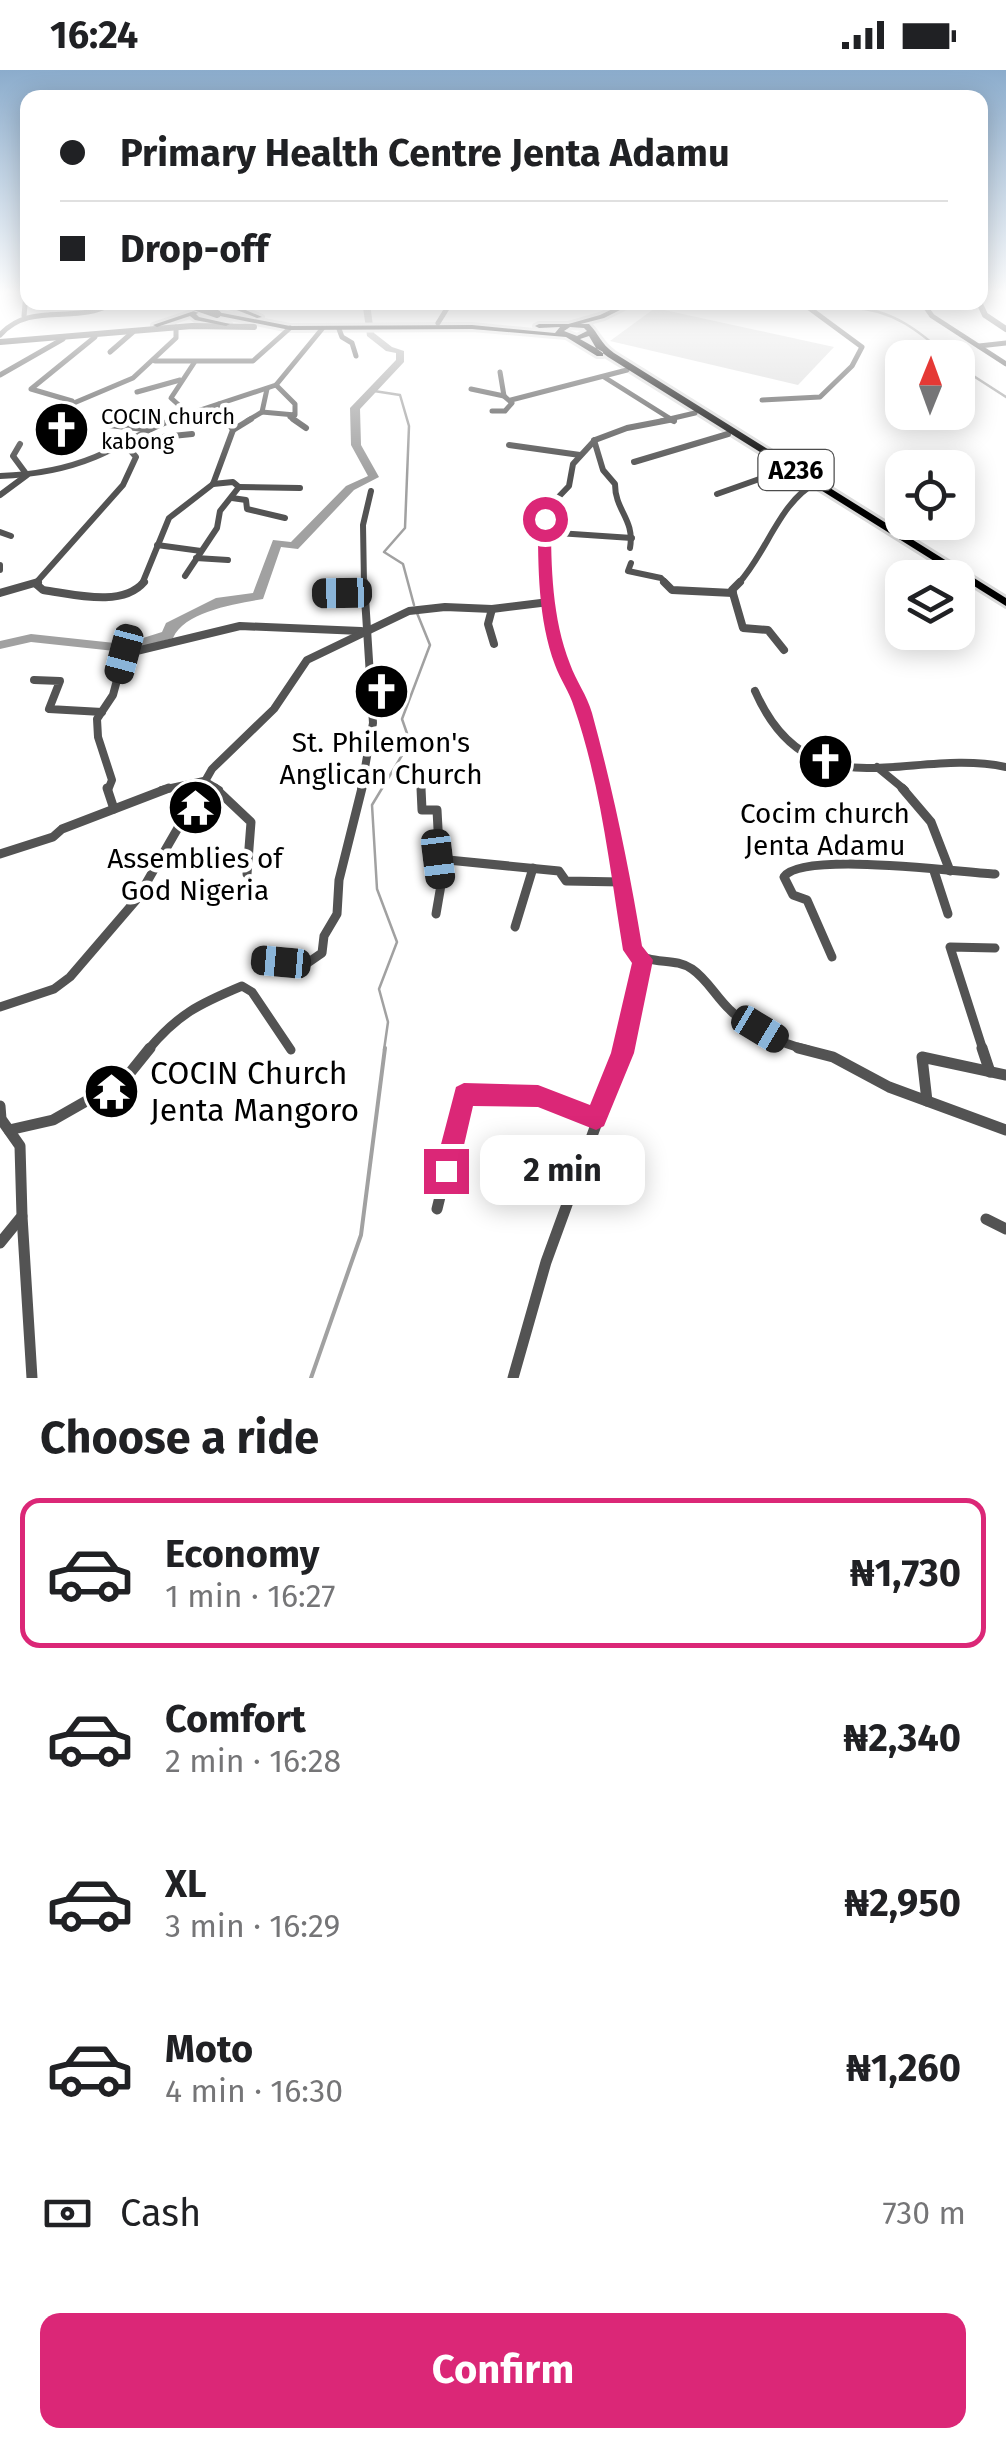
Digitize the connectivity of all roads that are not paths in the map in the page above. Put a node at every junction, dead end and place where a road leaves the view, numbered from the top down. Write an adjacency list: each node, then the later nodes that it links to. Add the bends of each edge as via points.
1 (39, 352): 15 (street)
2 (75, 352): 25 (street, via 30,388)
3 (163, 352): 11 (street)
4 (264, 352): 12 (street, via 254,361)
5 (307, 352): 19 (street)
6 (355, 352): 10 (street)
7 (595, 352): 13 (main road, A236)
8 (608, 352): 54 (main road, A236)
9 (861, 352): 28 (street, via 820,397)
10 (356, 356)
11 (155, 361): 12 (street); 29 (street, via 118,386)
12 (194, 363): 17 (street)
13 (627, 370): 16 (street); 33 (main road, A236)
14 (500, 372): 26 (street)
15 (0, 375)
16 (604, 377): 27 (street); 36 (street)
17 (180, 380): 23 (street); 34 (street, via 171,398)
18 (62, 384): 25 (street)
19 (276, 385): 21 (street); 35 (street, via 298,409)
20 (248, 387): 24 (street)
21 (267, 390): 24 (street); 32 (street)
22 (471, 390): 26 (street)
23 (137, 392)
24 (254, 394): 30 (street)
25 (56, 396): 29 (street)
26 (504, 396): 27 (street)
27 (511, 400): 31 (street, via 505,412)
28 (762, 400)
29 (72, 401): 37 (street, via 62,408)
30 (220, 404): 34 (street); 41 (street)
31 (492, 411)
32 (262, 412): 35 (street); 41 (street)
33 (695, 414): 36 (street); 43 (main road, A236)
34 (192, 416): 40 (street)
35 (290, 417): 39 (street)
36 (674, 421): 44 (street, via 621,428)
37 (68, 422)
38 (108, 425): 40 (street)
39 (306, 428)
40 (144, 429): 45 (street)
41 (234, 430): 53 (street)
42 (192, 434): 45 (street)
43 (728, 434): 49 (street); 50 (main road, A236)
44 (594, 440): 48 (street); 65 (street)
45 (126, 442): 51 (street, via 96,457); 73 (street, via 136,457 130,477)
46 (20, 444): 51 (street, via 12,456)
47 (509, 445): 48 (street)
48 (580, 455): 63 (street, via 570,467 569,486 546,510)
49 (634, 462)
50 (784, 470): 54 (main road, A236); 58 (street)
51 (27, 474): 52 (street); 59 (street)
52 (0, 476)
53 (213, 484): 55 (street); 66 (street, via 176,509)
54 (813, 484): 70 (main road, A236); 75 (street, via 798,492 756,565); 80 (main road, A236)
55 (237, 485): 56 (street); 60 (street)
56 (300, 488)
57 (371, 492): 77 (street, via 363,526)
58 (717, 494)
59 (0, 495)
60 (232, 498): 61 (street, via 246,500 247,510); 68 (street)
61 (285, 518)
62 (0, 532): 64 (street)
63 (543, 532): 65 (street); 79 (street)
64 (11, 536)
65 (632, 538): 67 (street)
66 (157, 545): 68 (street); 73 (street, via 143,585 130,594 56,592)
67 (630, 548)
68 (198, 554): 69 (street); 72 (street)
69 (228, 560)
70 (927, 560)
71 (631, 563): 75 (street, via 628,571 662,578 672,590)
72 (185, 576)
73 (36, 584): 76 (street)
74 (975, 591): 82 (main road, A236)
75 (732, 592): 85 (street, via 743,628 768,630)
76 (0, 593)
77 (366, 593): 78 (street); 83 (street)
78 (318, 594)
79 (549, 602): 81 (street); 101 (street, via 556,644 597,761)
80 (1006, 603)
81 (492, 609): 83 (street, via 424,608); 84 (street)
82 (1006, 611)
83 (365, 631): 88 (street, via 240,626 134,649 124,654); 91 (street, via 307,660 274,709); 107 (street, via 373,723 337,914 322,953 306,964)
84 (494, 644)
85 (784, 650)
86 (34, 680): 88 (street, via 60,681 49,708)
87 (755, 691): 89 (street, via 770,727 809,757 832,767)
88 (102, 712): 93 (street, via 98,738)
89 (877, 767): 90 (street); 97 (street, via 927,810)
90 (1006, 767)
91 (204, 781): 93 (street); 99 (street, via 251,822); 109 (street, via 137,899 70,977)
92 (421, 783): 95 (street, via 422,810 438,810)
93 (114, 809): 94 (street)
94 (0, 854)
95 (438, 859): 96 (street); 102 (street)
96 (532, 868): 101 (street, via 559,871 566,881); 104 (street)
97 (950, 871): 98 (street); 100 (street)
98 (934, 872): 103 (street); 106 (street, via 837,863 787,871 786,885 793,896 808,900)
99 (247, 874)
100 (996, 874)
101 (622, 882): 108 (street, via 633,950)
102 (436, 914)
103 (948, 914)
104 (515, 927)
105 (996, 948): 111 (street, via 950,948)
106 (832, 958)
107 (260, 960)
108 (643, 960): 113 (street, via 684,964 732,1013 787,1046 833,1057); 115 (street, via 622,1053)
109 (0, 1007)
110 (292, 1051): 116 (street, via 242,986 170,1023 125,1079 53,1120)
111 (990, 1072): 112 (street); 113 (street, via 922,1057)
112 (1006, 1075)
113 (927, 1101): 117 (street)
114 (0, 1106): 116 (street)
115 (596, 1118): 118 (street, via 538,1096 464,1094); 124 (street)
116 (9, 1130): 119 (street, via 20,1146)
117 (1006, 1130)
118 (436, 1209)
119 (22, 1216): 122 (street); 123 (street)
120 (986, 1219): 121 (street)
121 (1006, 1229)
122 (0, 1243)
123 (32, 1378)
124 (513, 1378)

